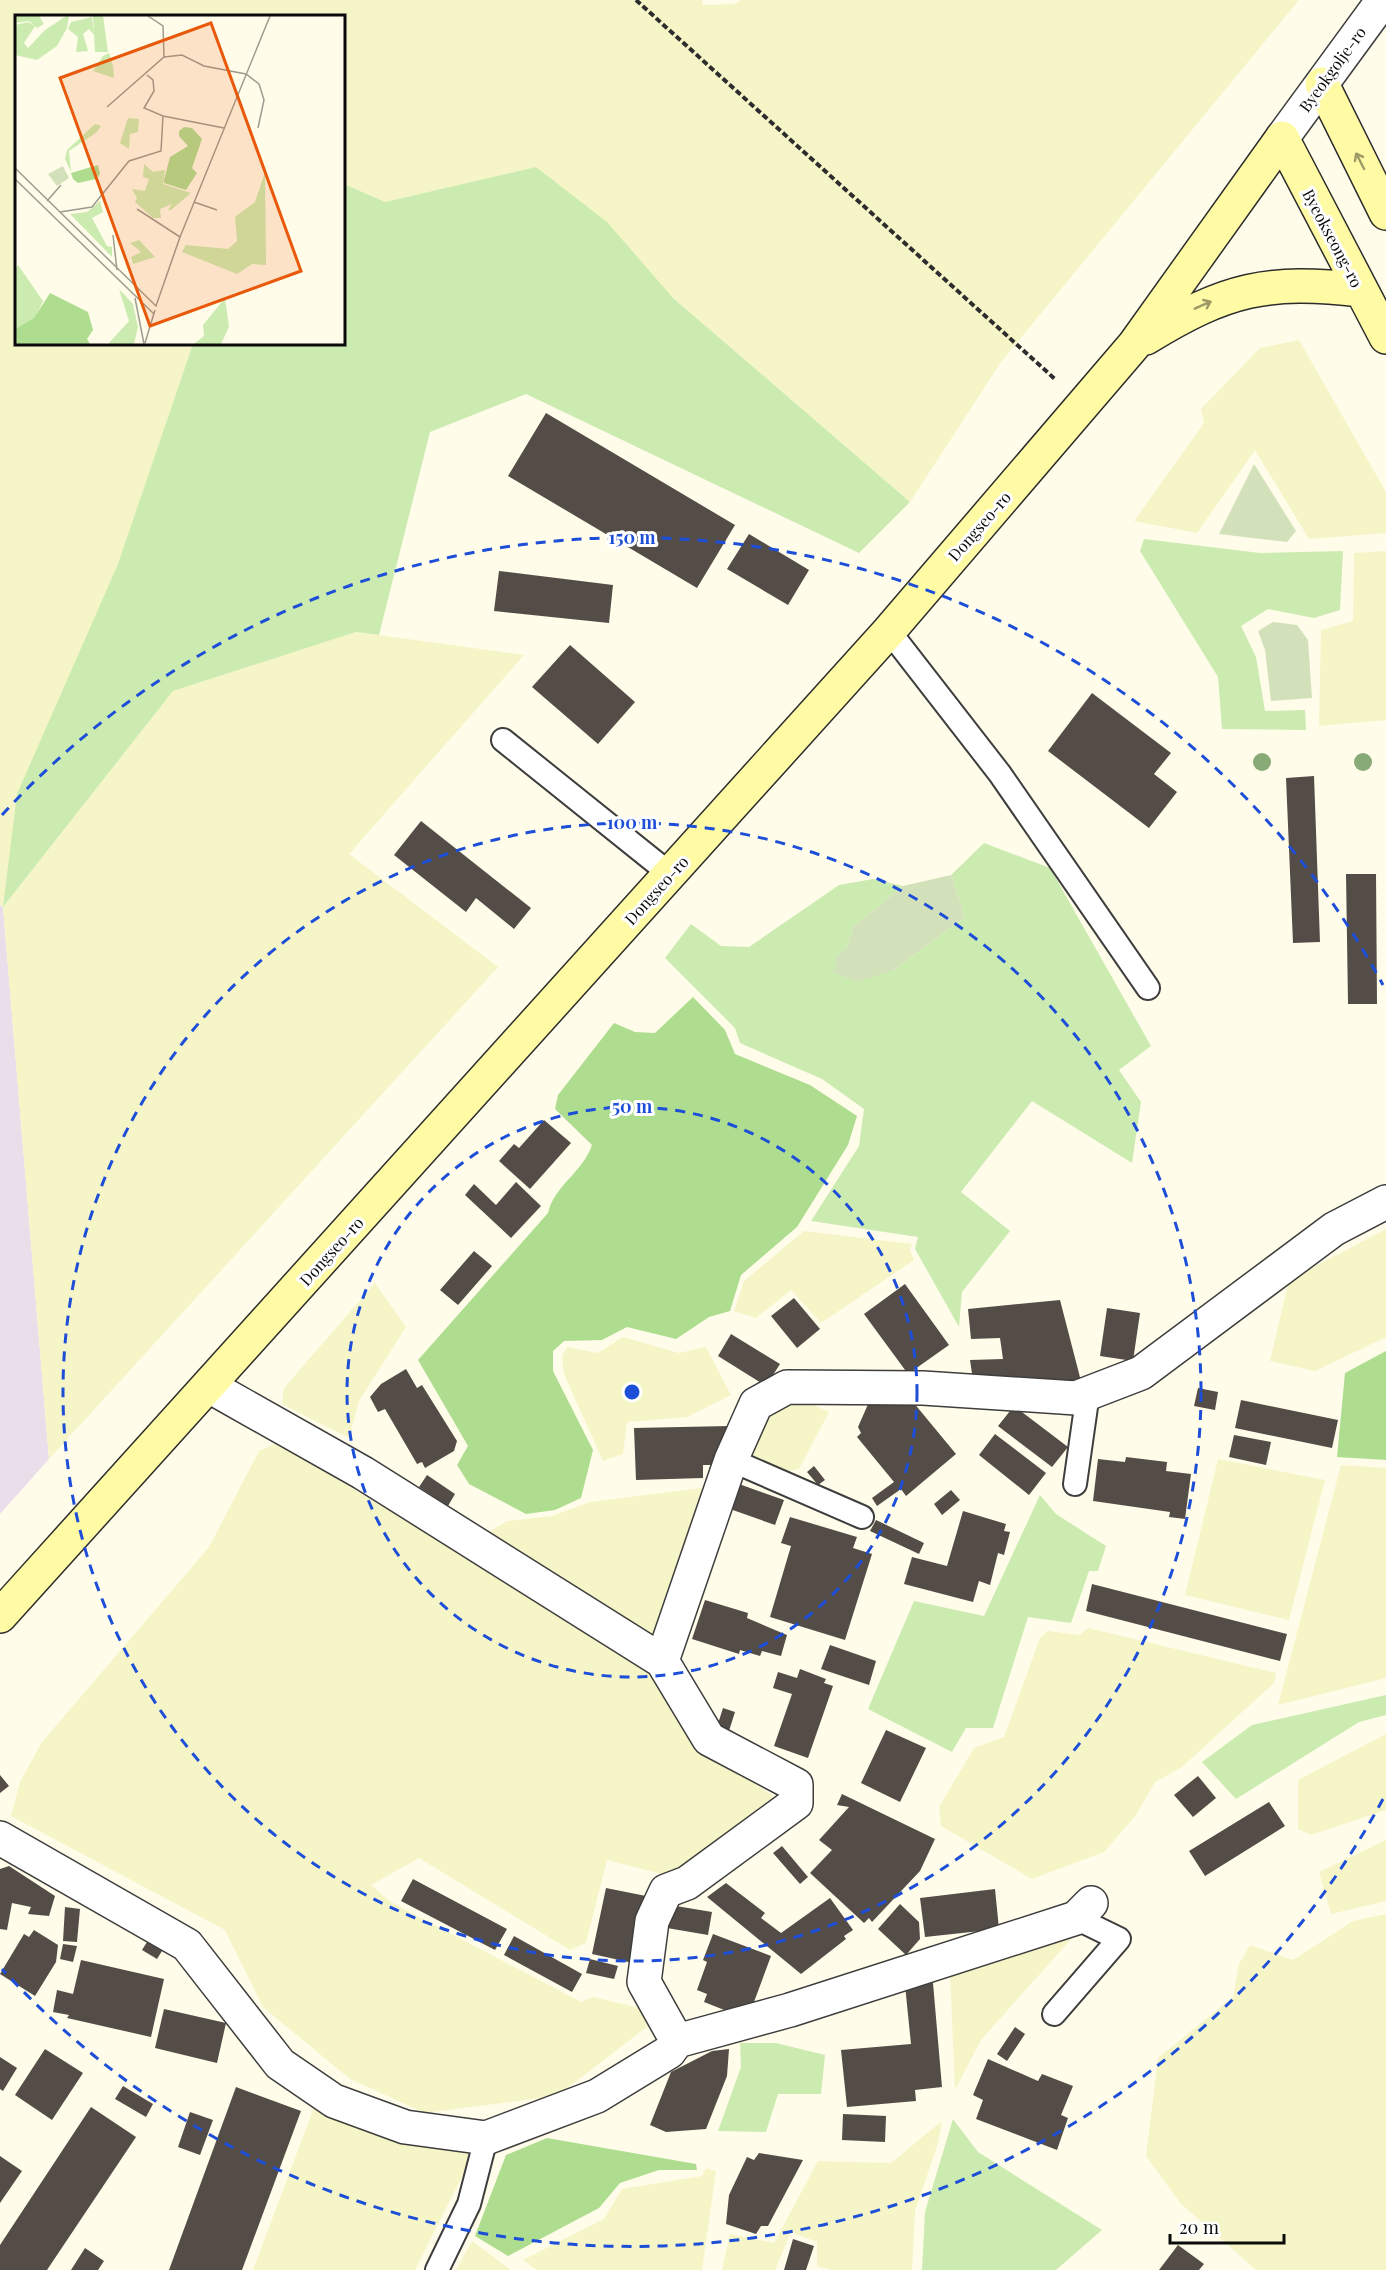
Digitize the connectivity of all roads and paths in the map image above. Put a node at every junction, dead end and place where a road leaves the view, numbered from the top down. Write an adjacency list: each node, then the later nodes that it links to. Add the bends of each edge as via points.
1 (636, 0): 9 (path)
2 (1383, 0): 3 (street, Byeokgolje-ro)
3 (1322, 84): 4 (street, Byeokgolje-ro); 5 (main road, one-way to 3)
4 (1282, 138): 6 (main road, Byeokseong-ro); 8 (main road, Dongseo-ro)
5 (1386, 213)
6 (1361, 290): 7 (main road, Byeokseong-ro); 8 (main road, one-way to 6, via 1190,311 1258,288 1313,284)
7 (1386, 337)
8 (1134, 345): 9 (main road, Dongseo-ro)
9 (1083, 405): 10 (main road, Dongseo-ro)
10 (889, 631): 12 (main road, Dongseo-ro); 13 (lane, via 1000,774)
11 (503, 740): 12 (lane)
12 (670, 874): 15 (main road, Dongseo-ro)
13 (1148, 988)
14 (1386, 1202): 16 (street, via 1334,1229 1141,1373)
15 (209, 1386): 20 (main road, Dongseo-ro); 21 (street, via 363,1473)
16 (1088, 1393): 17 (street, via 1076,1398 923,1388 787,1387 756,1404); 18 (lane)
17 (731, 1460): 19 (lane); 21 (street)
18 (1075, 1484)
19 (862, 1517)
20 (0, 1616)
21 (662, 1661): 25 (street, via 710,1739 796,1785 796,1803 687,1883 666,1892 652,1922 644,1982)
22 (0, 1838): 26 (street, via 187,1945 280,2064 334,2101 405,2127)
23 (1083, 1911): 24 (lane, via 1119,1939); 25 (street, via 790,2010)
24 (1054, 2014)
25 (677, 2041): 26 (street, via 669,2052 597,2096)
26 (486, 2138): 27 (lane, via 469,2204)
27 (437, 2270)

